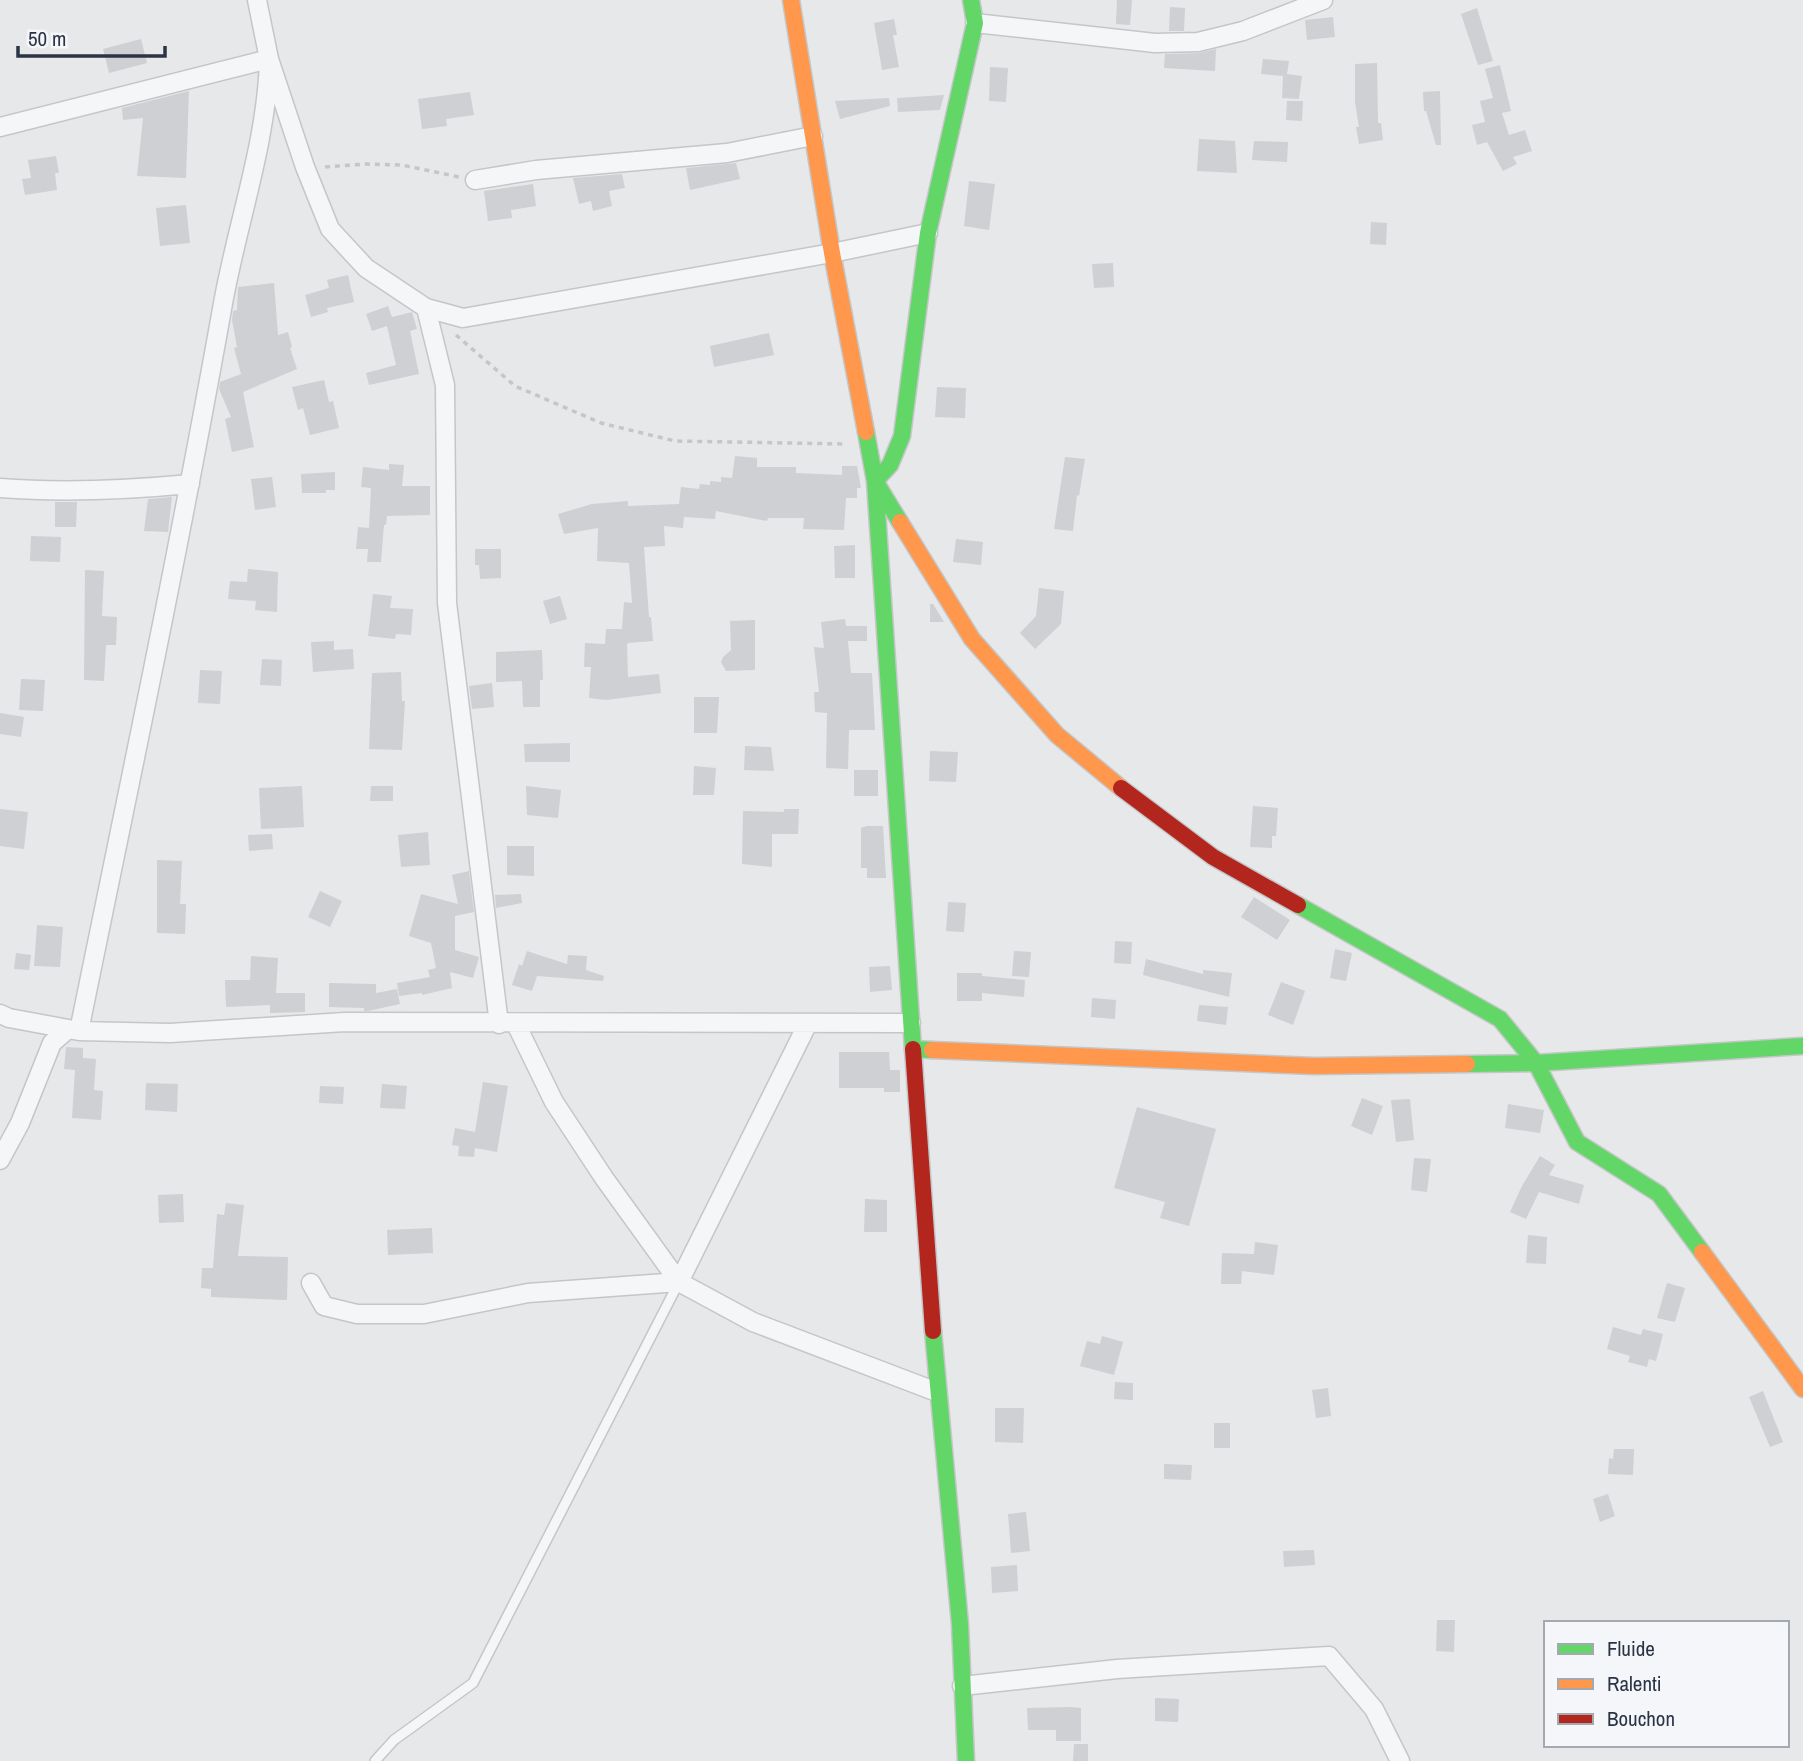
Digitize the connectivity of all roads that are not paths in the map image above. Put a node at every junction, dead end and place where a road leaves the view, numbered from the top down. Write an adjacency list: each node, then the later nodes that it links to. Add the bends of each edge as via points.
1 (257, 0): 6 (street)
2 (791, 0): 8 (street)
3 (971, 0): 5 (street)
4 (1323, 0): 5 (street, via 1243,31 1198,41 1155,43)
5 (975, 23): 10 (street)
6 (269, 59): 7 (street); 12 (street, via 330,229 366,268); 14 (street, via 268,99 225,291)
7 (0, 127)
8 (813, 136): 9 (street, via 727,153); 11 (street)
9 (475, 180)
10 (928, 233): 11 (street); 13 (street, via 902,436 890,465)
11 (832, 253): 12 (street, via 463,318); 13 (street)
12 (426, 307): 19 (street, via 445,384 447,603)
13 (875, 481): 18 (street); 23 (street, via 972,639 1057,735 1213,857 1500,1019)
14 (190, 484): 15 (street, via 138,489); 20 (street)
15 (0, 488)
16 (0, 1014): 20 (street)
17 (808, 1023): 18 (street); 19 (street); 25 (street)
18 (911, 1023): 22 (street)
19 (507, 1024): 20 (street, via 345,1022 170,1032); 25 (street, via 604,1178)
20 (74, 1030): 24 (street, via 52,1044)
21 (1803, 1046): 23 (street)
22 (913, 1049): 23 (street, via 1314,1066); 28 (street)
23 (1536, 1063): 27 (street, via 1577,1142 1659,1195)
24 (0, 1160)
25 (679, 1282): 26 (street, via 528,1293 424,1314 357,1314 324,1306); 28 (street, via 753,1321); 30 (lane, via 473,1683 394,1740)
26 (311, 1283)
27 (1803, 1389)
28 (937, 1392): 29 (street)
29 (962, 1686): 31 (street); 32 (street, via 1117,1669 1329,1657 1374,1709)
30 (376, 1761)
31 (966, 1761)
32 (1400, 1761)

